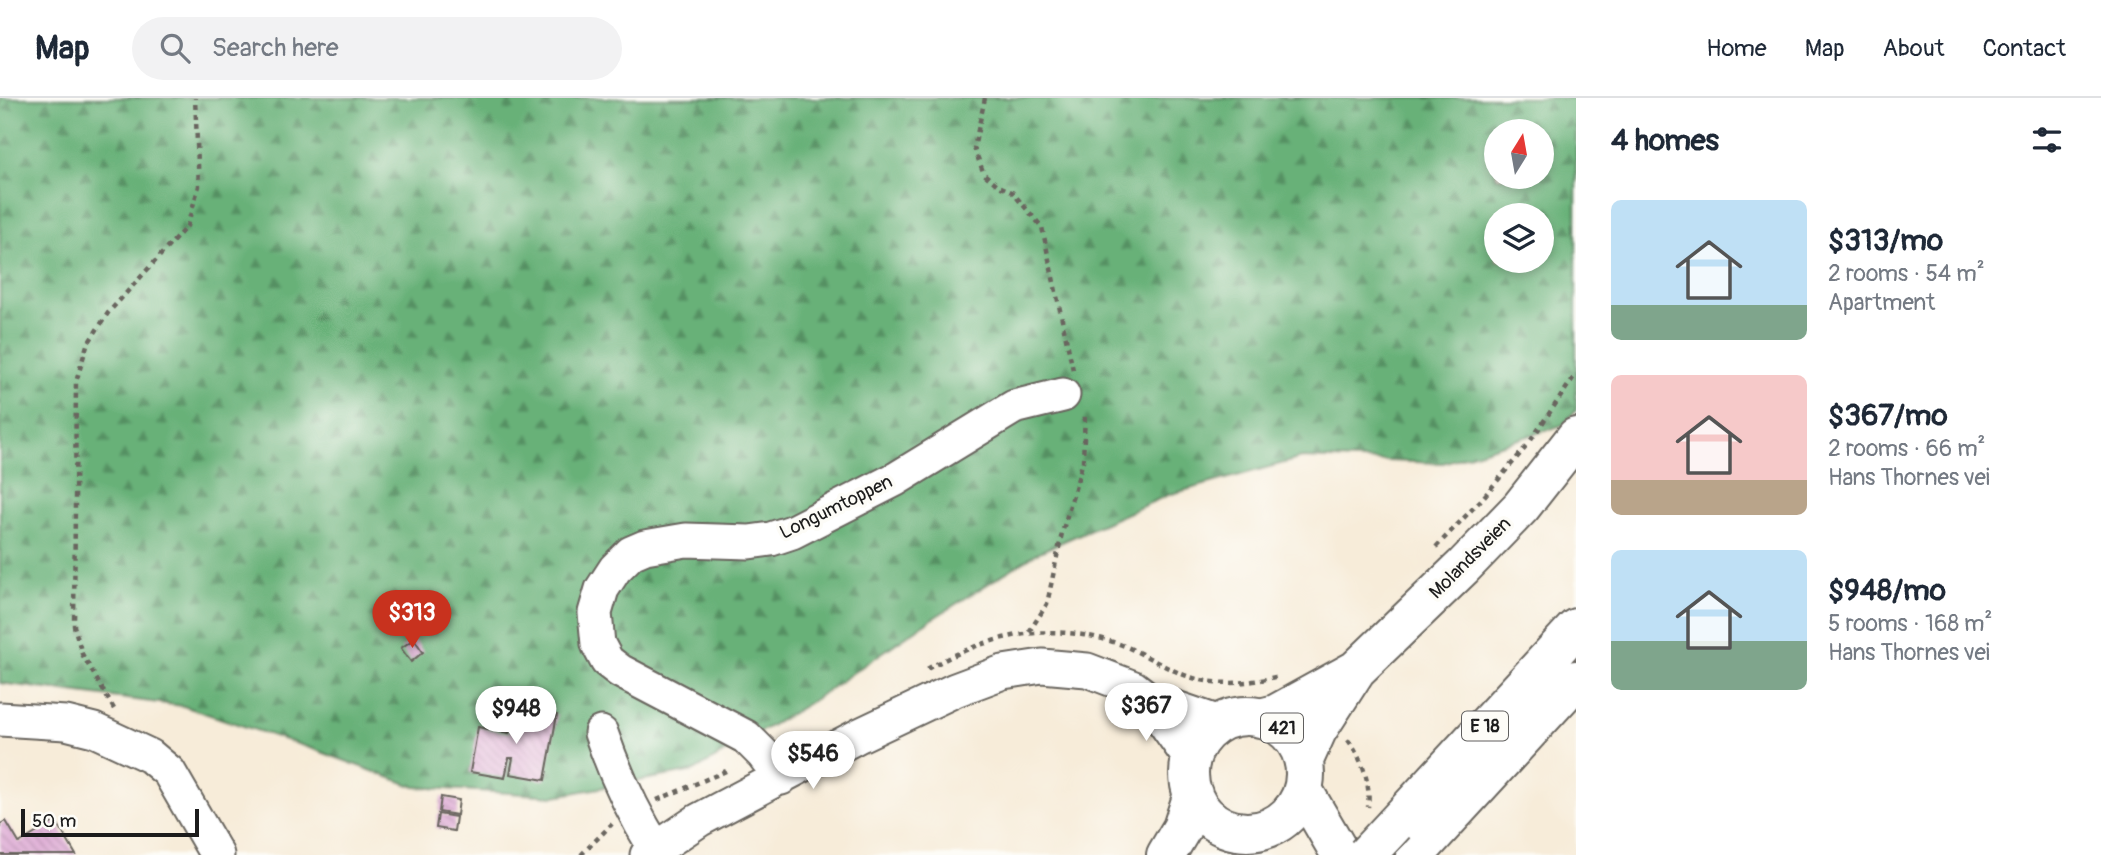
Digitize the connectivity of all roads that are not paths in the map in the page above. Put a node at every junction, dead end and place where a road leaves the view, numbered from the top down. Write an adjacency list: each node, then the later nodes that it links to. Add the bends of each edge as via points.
1 (1074, 392): 13 (street, Longumtoppen, via 1014,407 895,479 792,533 749,542 662,543 631,553 615,569 602,589 595,613 598,644 607,660 746,737)
2 (1576, 438): 4 (main road, Molandsveien / 421, via 1521,507)
3 (1576, 628): 15 (main road, E 18)
4 (1356, 670): 7 (main road, Molandsveien / 421, via 1276,714); 11 (main road, Molandsveien / 421, via 1317,731)
5 (1576, 680): 15 (main road, E 18)
6 (1147, 698): 9 (street); 12 (street); 13 (street, via 1121,682 1087,670 1042,666 1003,672 860,735)
7 (1260, 718): 9 (main road, 421); 11 (main road, 421, via 1288,733 1300,750)
8 (0, 719): 17 (street, via 66,723 150,755 169,772)
9 (1220, 723): 12 (main road, via 1199,742)
10 (601, 733): 16 (street)
11 (1303, 775): 14 (main road, 421, via 1291,813); 21 (main road)
12 (1192, 777): 14 (main road, via 1198,804 1213,821); 18 (main road, via 1182,828)
13 (781, 778): 16 (street, via 698,820)
14 (1251, 830): 19 (main road, 421, via 1205,845); 20 (main road)
15 (1400, 834): 22 (main road, E 18, bridge)
16 (651, 851)
17 (217, 855)
18 (1166, 855)
19 (1193, 855)
20 (1326, 855)
21 (1341, 855)
22 (1366, 855)

